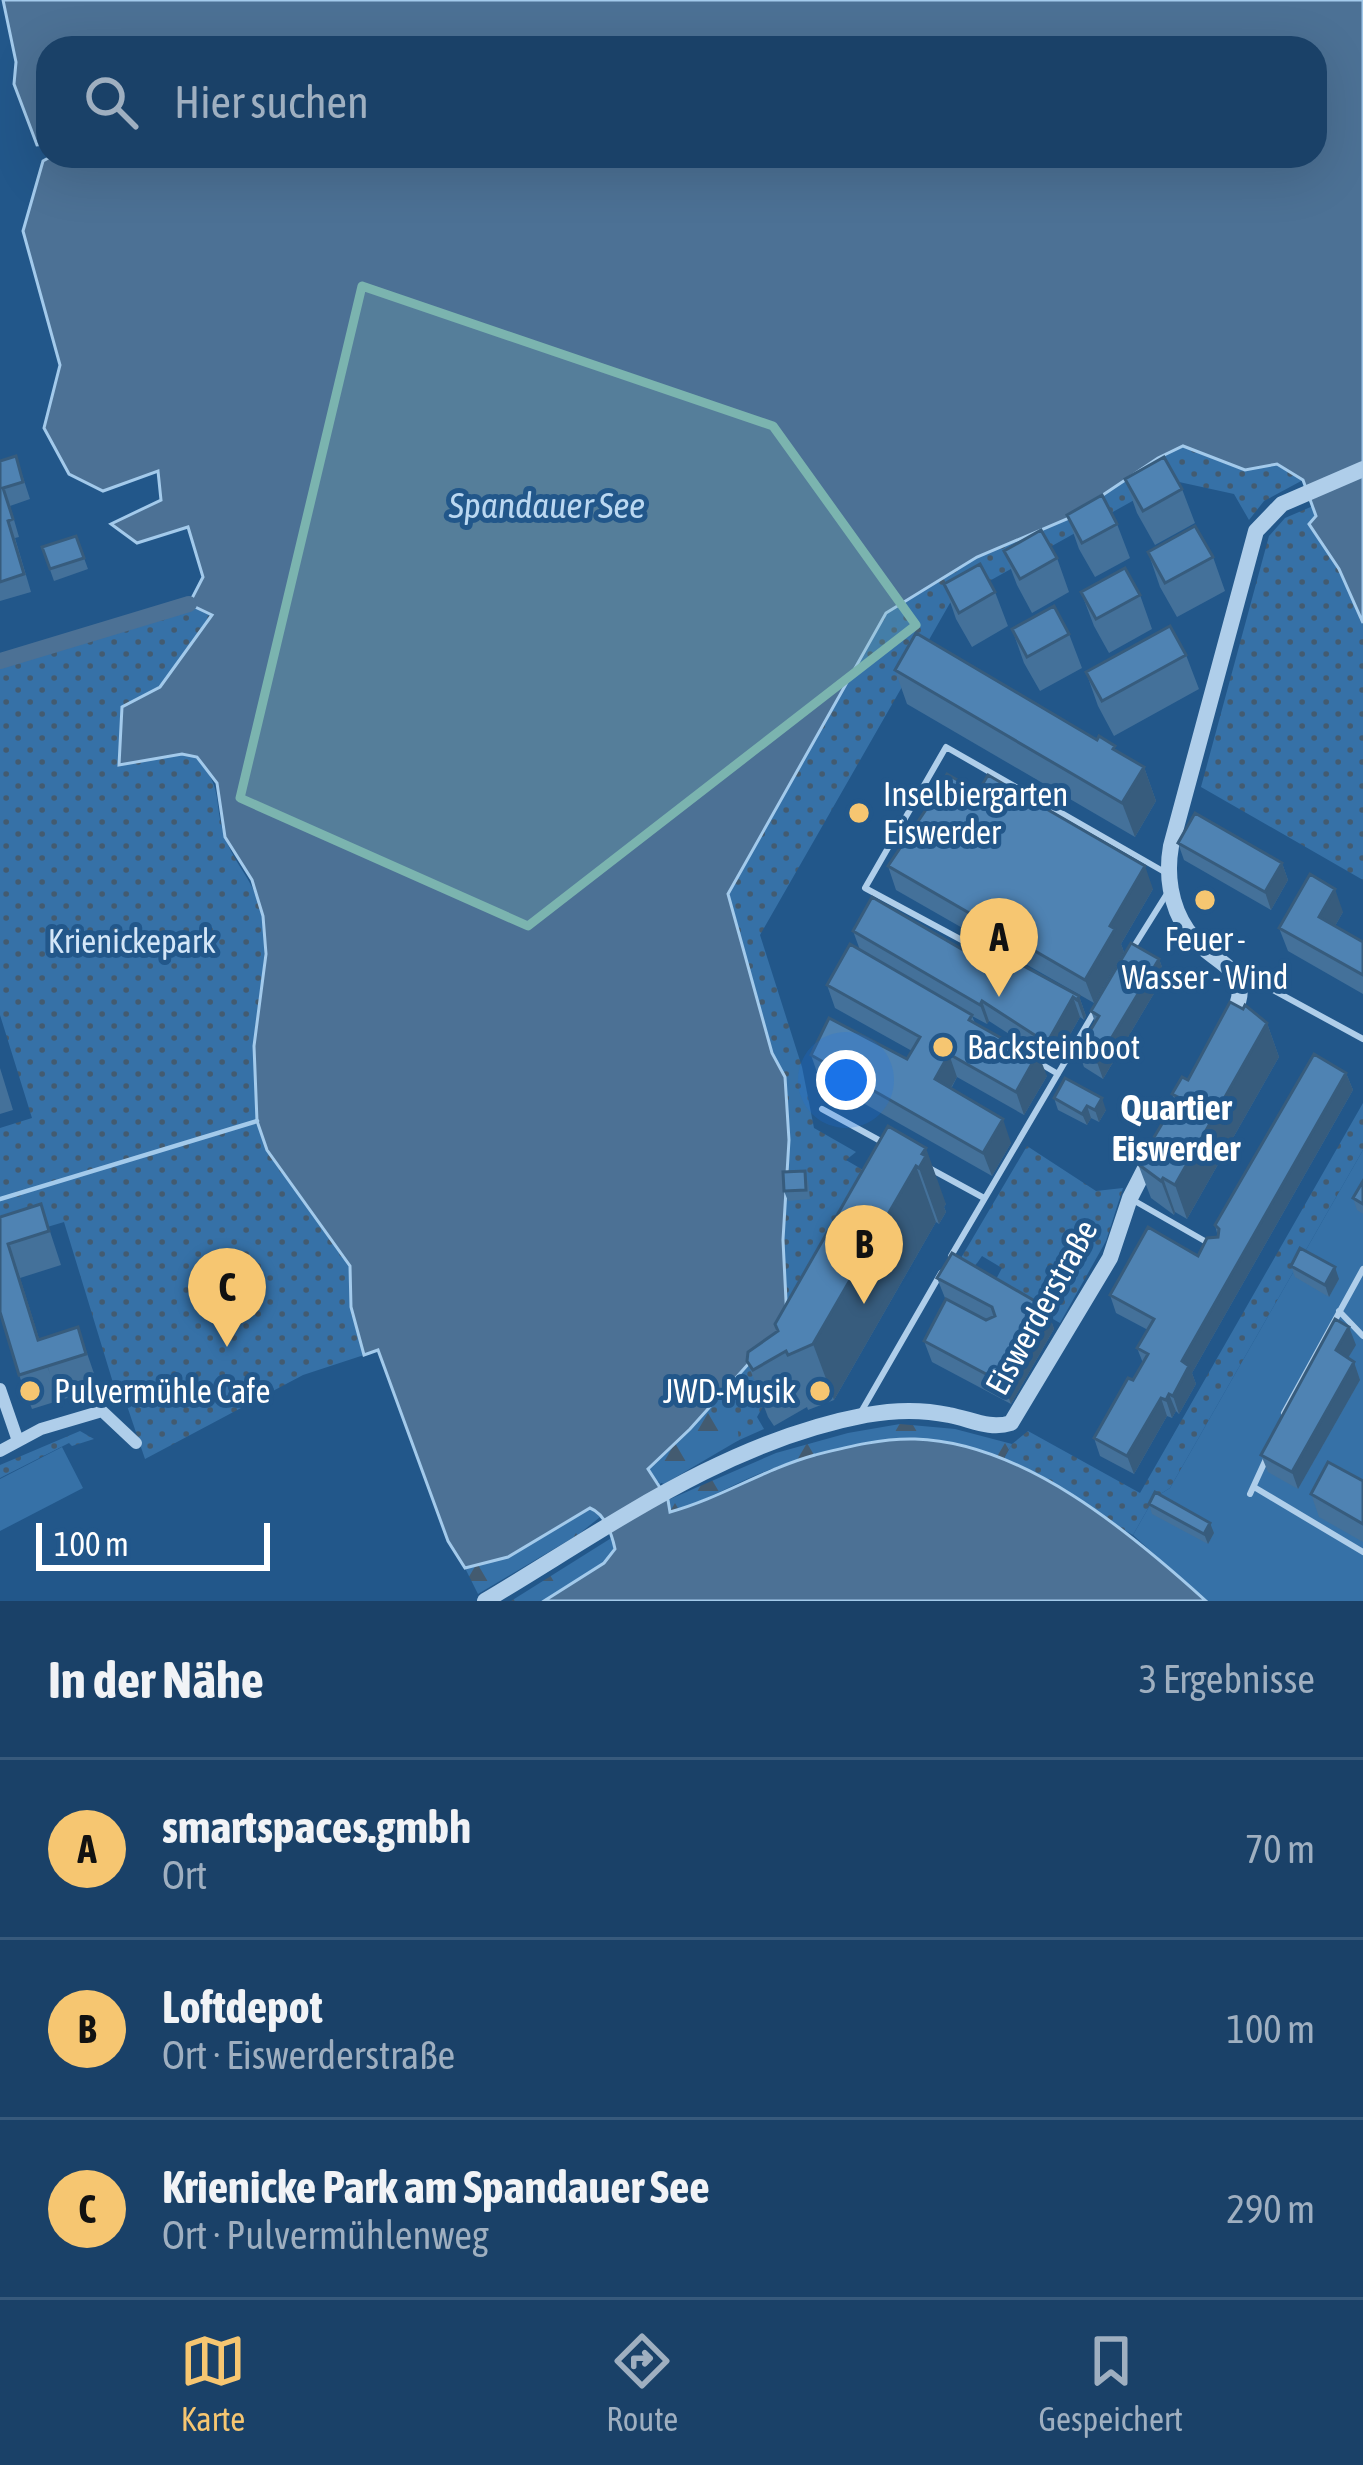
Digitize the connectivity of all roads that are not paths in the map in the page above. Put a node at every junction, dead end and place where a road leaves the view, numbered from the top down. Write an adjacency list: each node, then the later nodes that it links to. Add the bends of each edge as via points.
1 (1363, 470): 2 (street, via 1270,512 1256,531 1173,836)
2 (1170, 882): 3 (lane); 4 (lane, via 946,746 865,888); 5 (street, via 1187,931)
3 (1128, 956)
4 (1011, 967)
5 (1229, 967): 7 (lane); 8 (street, via 1240,999)
6 (1106, 993): 10 (lane)
7 (1363, 1040)
8 (1216, 1045)
9 (1019, 1052): 10 (lane)
10 (1058, 1074): 15 (lane)
11 (822, 1108): 13 (lane)
12 (1165, 1132): 16 (street, Eiswerderstraße)
13 (903, 1153)
14 (923, 1164): 15 (lane)
15 (984, 1198): 19 (lane)
16 (1130, 1198): 17 (lane); 24 (street, Eiswerderstraße, via 1110,1258 1011,1423 920,1411)
17 (1219, 1250)
18 (1363, 1269): 21 (lane)
19 (927, 1298): 20 (lane); 24 (lane)
20 (945, 1307)
21 (1340, 1311): 22 (lane); 25 (lane)
22 (1363, 1336)
23 (0, 1389): 26 (street)
24 (858, 1417): 31 (street, Eiswerderstraße, via 760,1443)
25 (1278, 1428)
26 (18, 1441): 27 (street, via 102,1411); 29 (street)
27 (136, 1443)
28 (1270, 1448): 30 (lane, via 1252,1490)
29 (0, 1451)
30 (1363, 1552)
31 (485, 1601)

